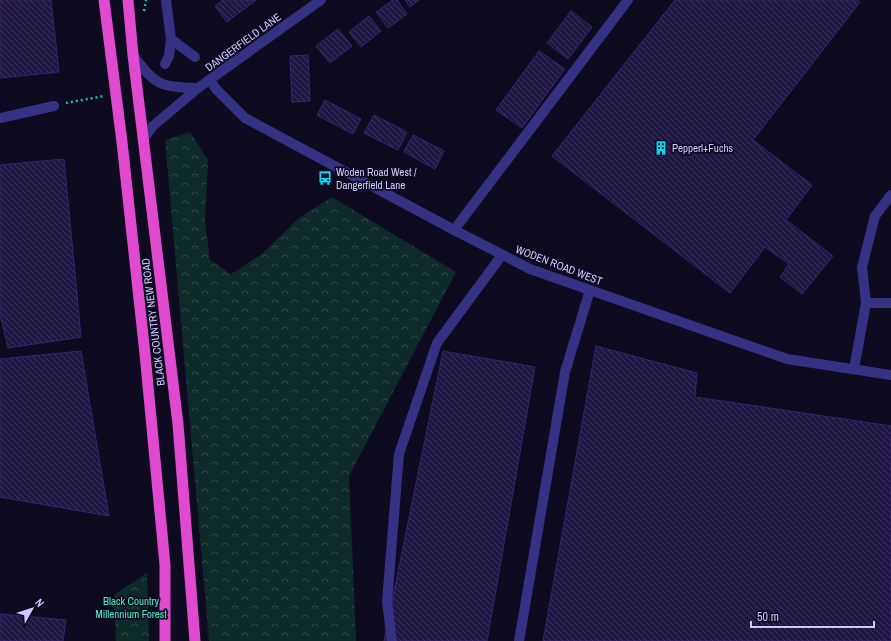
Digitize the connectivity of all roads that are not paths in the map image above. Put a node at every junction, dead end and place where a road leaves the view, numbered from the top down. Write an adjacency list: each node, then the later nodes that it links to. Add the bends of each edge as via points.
1 (104, 0): 23 (highway, BLACK COUNTRY NEW ROAD, via 145,354 163,550)
2 (128, 0): 7 (highway, BLACK COUNTRY NEW ROAD)
3 (166, 0): 6 (street)
4 (321, 0): 10 (street, DANGERFIELD LANE)
5 (628, 0): 16 (street)
6 (170, 39): 8 (street); 9 (street)
7 (133, 55): 11 (street, via 148,76 163,84); 14 (highway, BLACK COUNTRY NEW ROAD)
8 (195, 57)
9 (165, 64)
10 (210, 80): 11 (street, DANGERFIELD LANE); 16 (street, WODEN ROAD WEST, via 245,118)
11 (198, 88): 14 (street, DANGERFIELD LANE, via 153,126)
12 (54, 106): 13 (street)
13 (0, 118)
14 (144, 138): 24 (highway, BLACK COUNTRY NEW ROAD, via 178,424)
15 (891, 195): 19 (street, via 875,216 862,267)
16 (454, 230): 17 (street, WODEN ROAD WEST)
17 (502, 255): 18 (street, WODEN ROAD WEST, via 530,269); 25 (street, via 437,343 399,454 387,602)
18 (590, 290): 21 (street, WODEN ROAD WEST, via 787,359); 26 (street, via 565,372)
19 (866, 303): 20 (street); 21 (street)
20 (891, 303)
21 (854, 370): 22 (street, WODEN ROAD WEST)
22 (891, 375)
23 (165, 641)
24 (195, 641)
25 (392, 641)
26 (519, 641)

